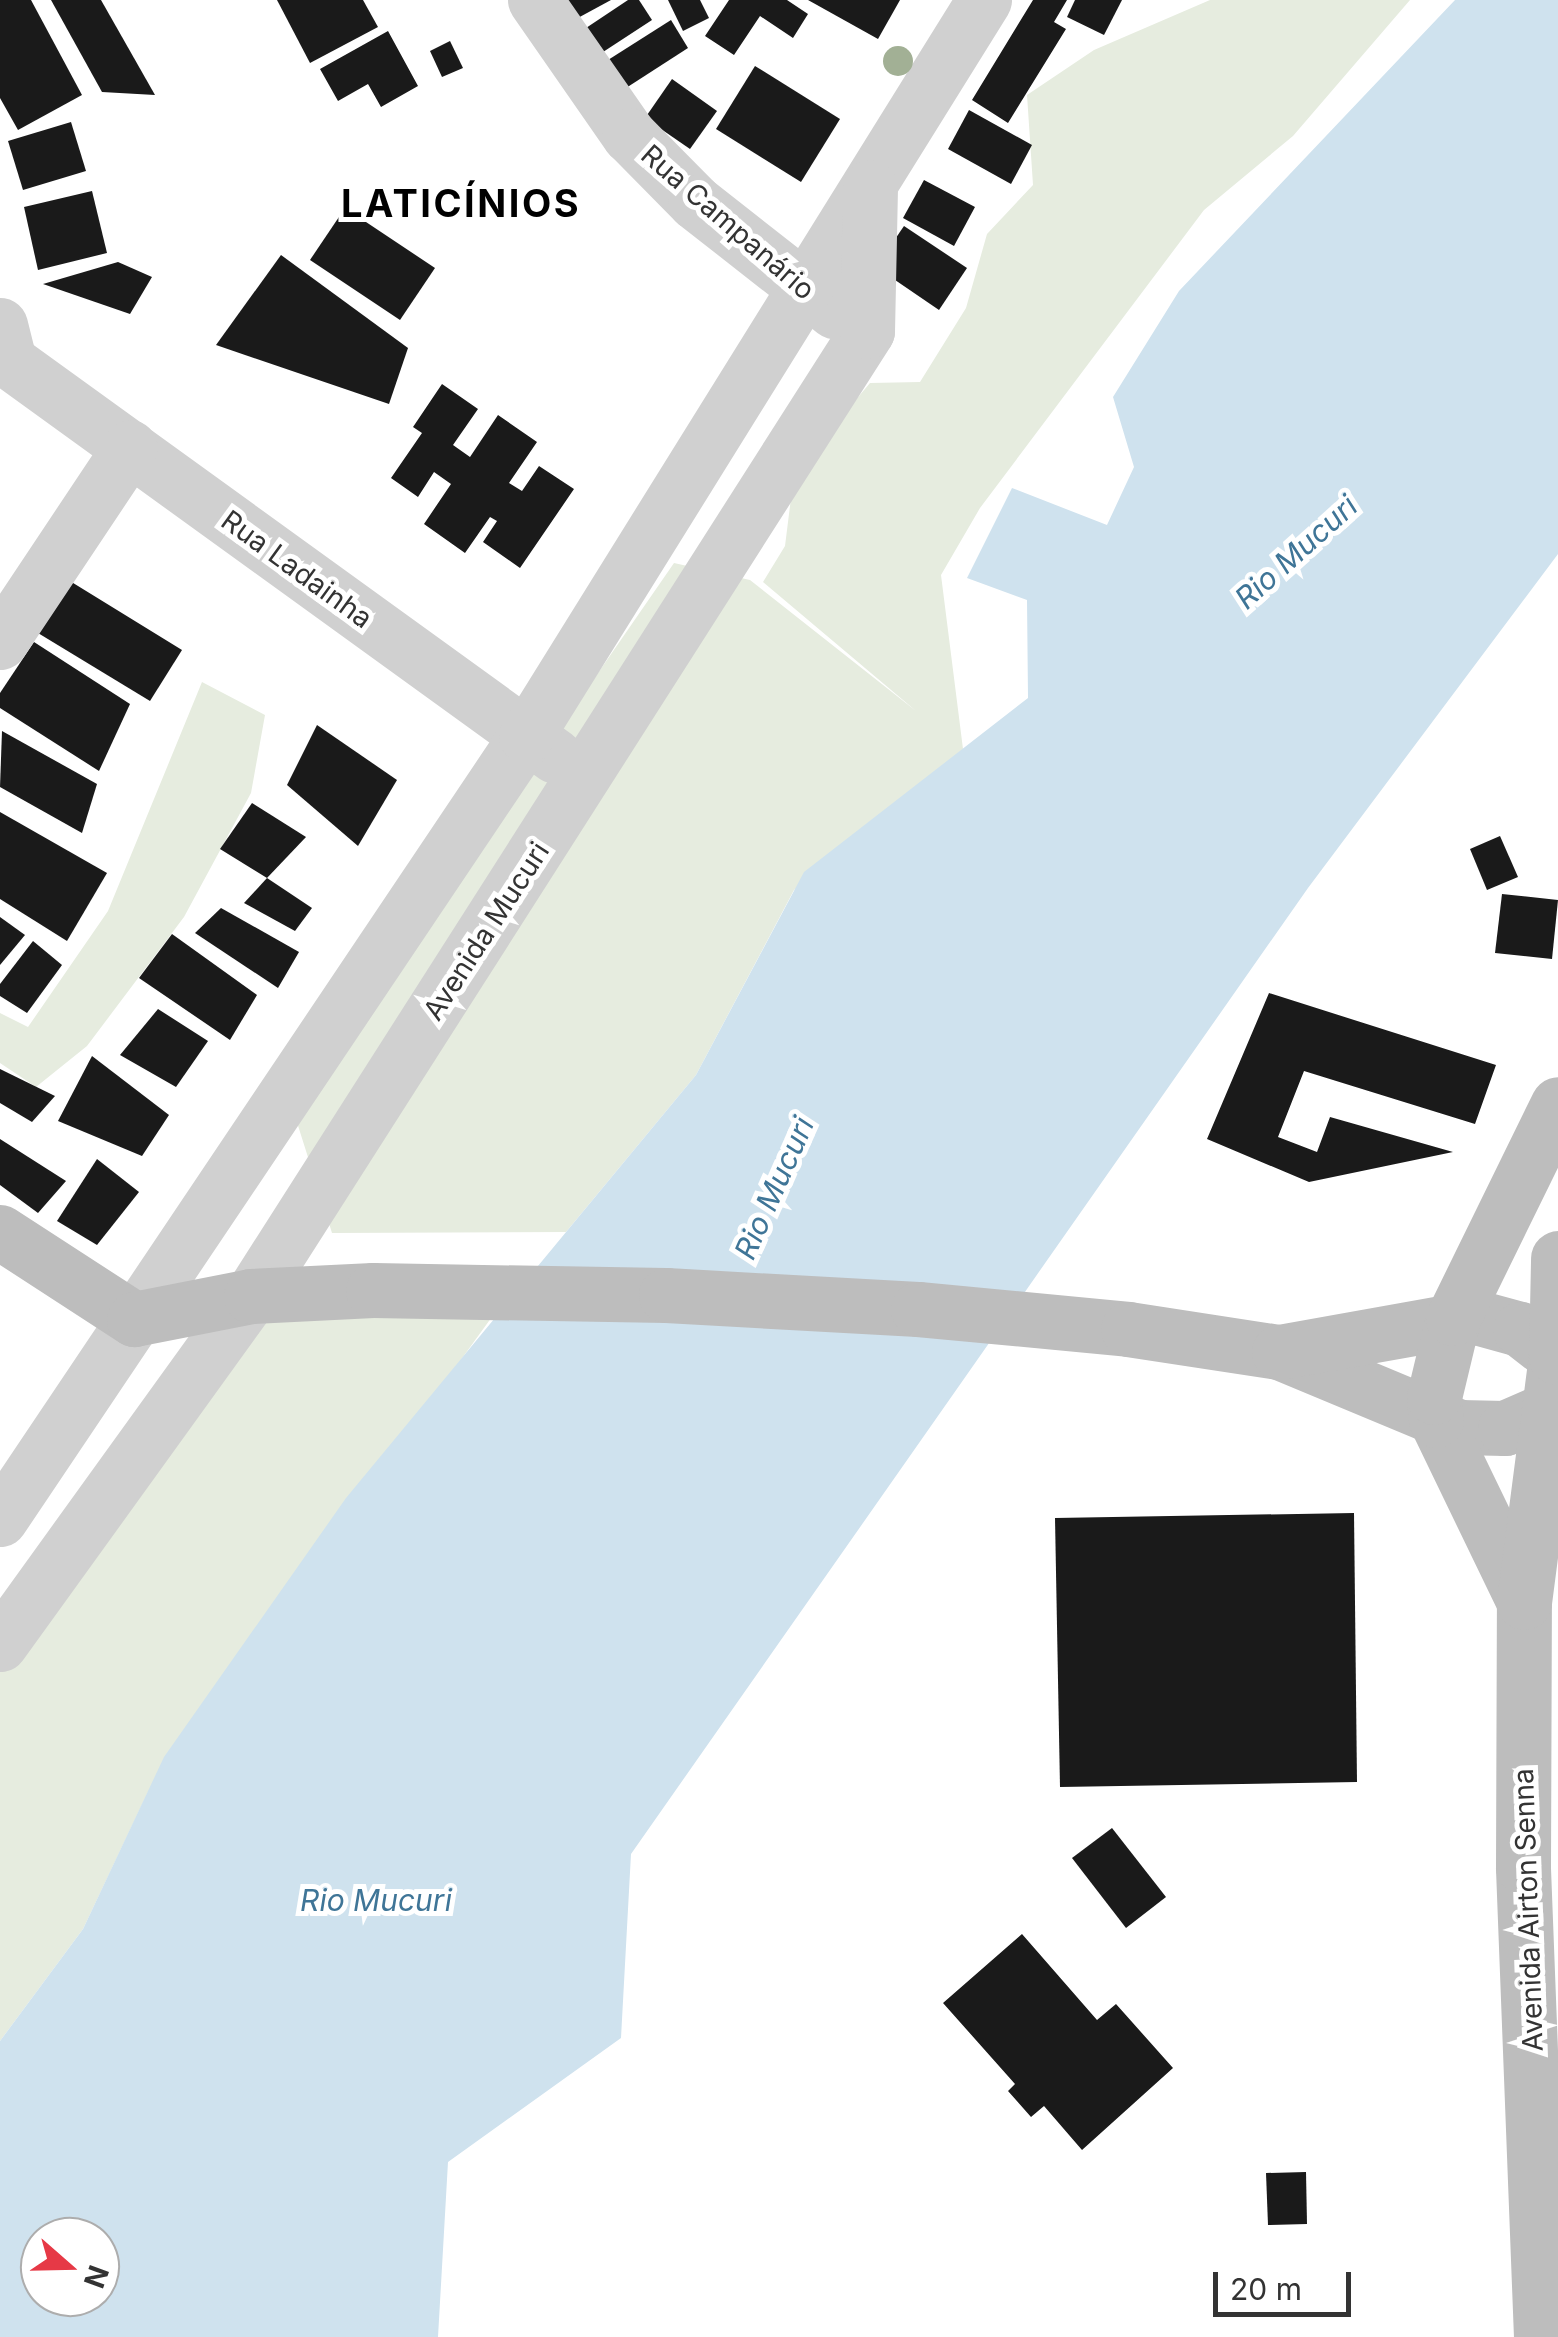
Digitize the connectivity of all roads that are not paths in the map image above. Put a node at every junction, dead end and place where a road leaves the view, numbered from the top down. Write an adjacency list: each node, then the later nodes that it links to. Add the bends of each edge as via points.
1 (535, 0): 4 (street, Rua Campanário, via 629,135)
2 (984, 0): 3 (street)
3 (870, 179): 4 (street); 5 (street)
4 (805, 294): 5 (street, Rua Campanário); 9 (street)
5 (866, 331): 10 (street, Avenida Mucuri)
6 (3, 348): 7 (street, Rua Ladainha)
7 (130, 447): 8 (street); 9 (street, Rua Ladainha)
8 (0, 642)
9 (526, 736): 10 (street, Rua Ladainha); 16 (street)
10 (586, 776): 14 (street, Avenida Mucuri)
11 (1558, 1104): 15 (main road)
12 (0, 1232): 16 (main road)
13 (1558, 1258): 18 (main road, Avenida Airton Senna)
14 (250, 1296): 16 (main road); 17 (main road, via 372,1290 666,1295 1128,1328); 22 (street, Avenida Mucuri)
15 (1454, 1318): 17 (main road); 18 (main road, via 1520,1329); 19 (main road)
16 (134, 1319): 20 (street)
17 (1278, 1352): 19 (main road)
18 (1554, 1379): 19 (main road, via 1494,1429); 21 (main road, Avenida Airton Senna)
19 (1437, 1397): 21 (main road, Avenida Airton Senna)
20 (0, 1519)
21 (1524, 1602): 23 (main road, Avenida Airton Senna, via 1522,1867)
22 (0, 1644)
23 (1540, 2337)

